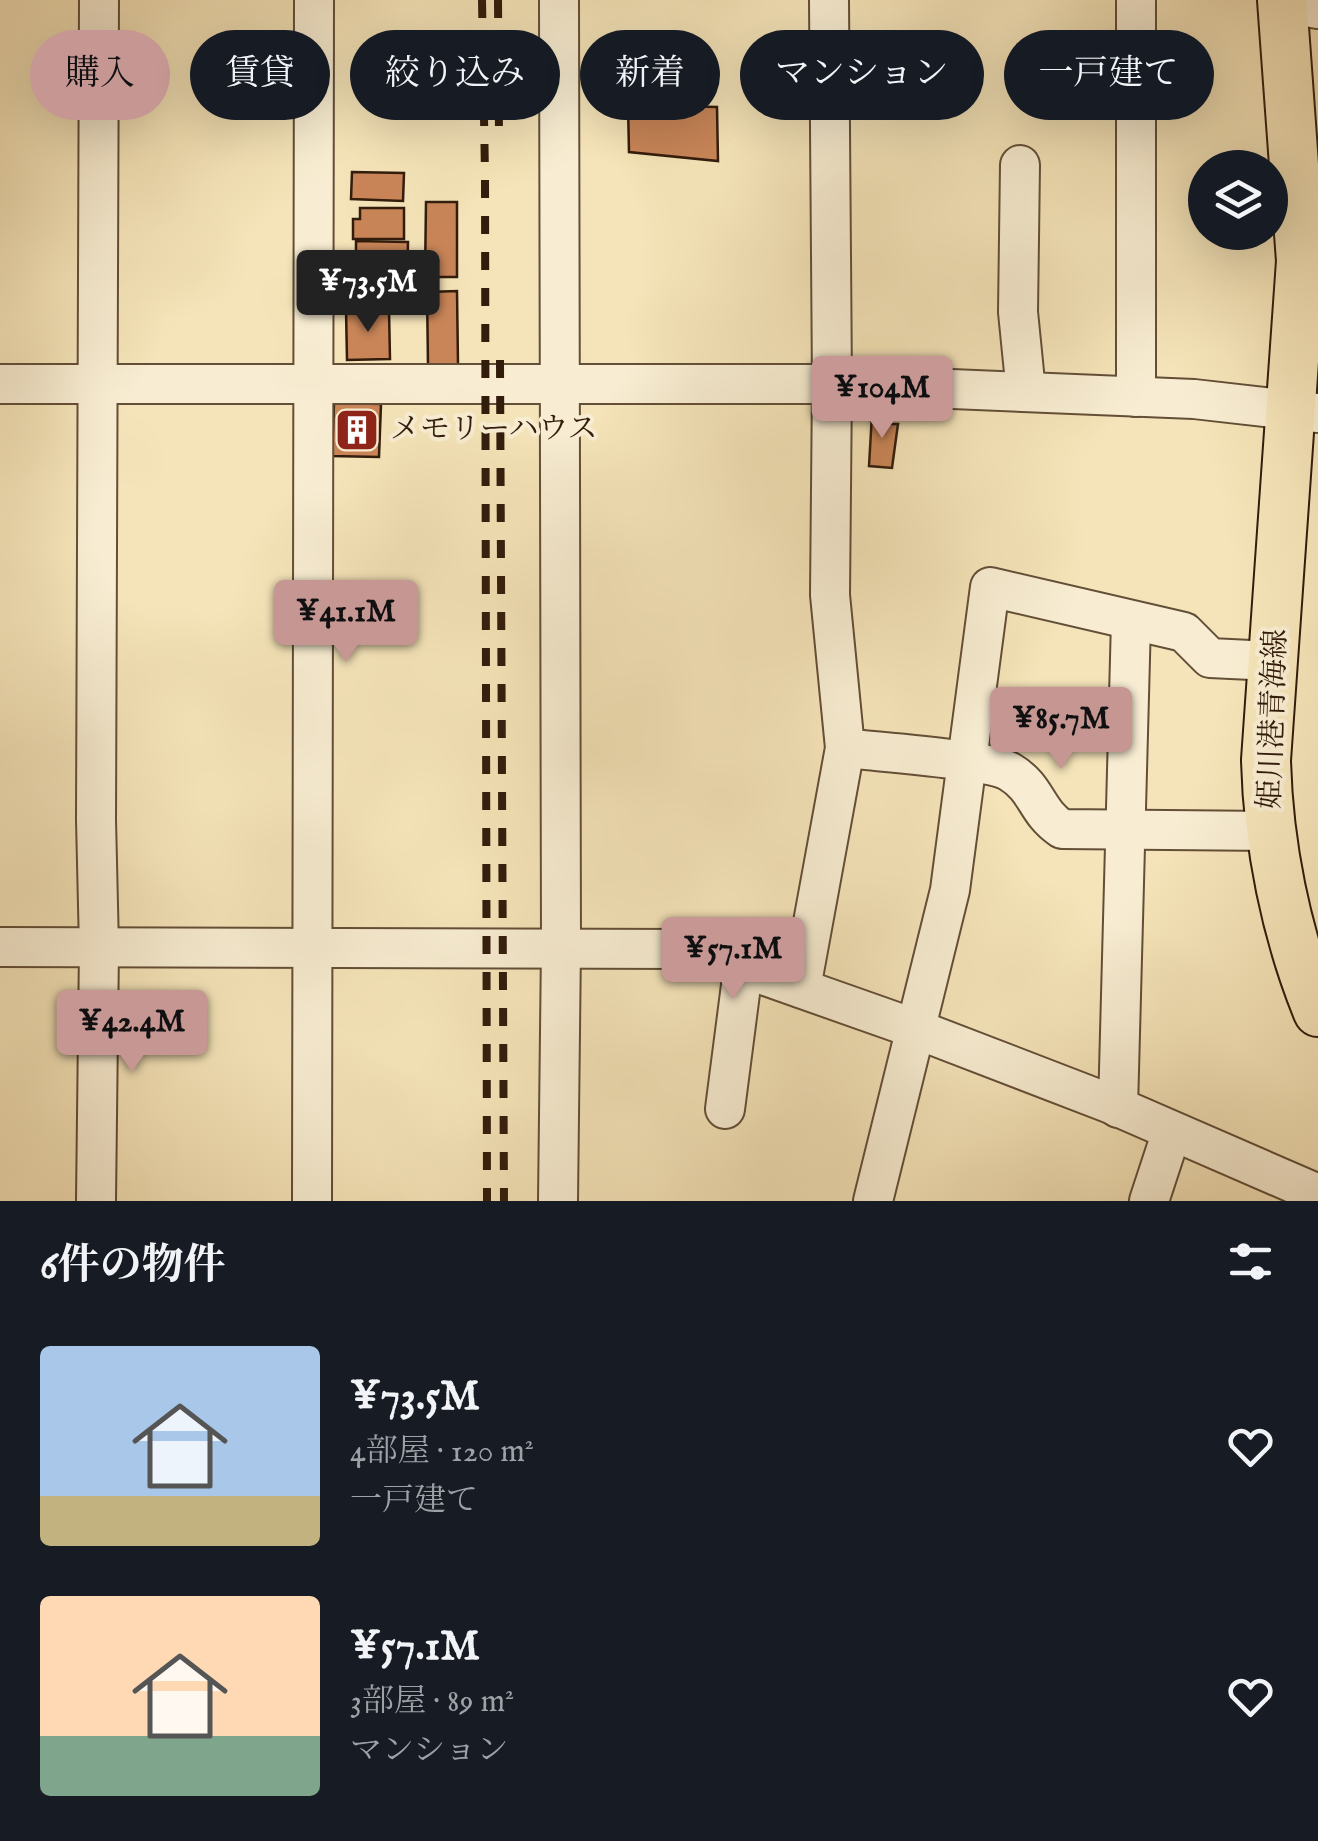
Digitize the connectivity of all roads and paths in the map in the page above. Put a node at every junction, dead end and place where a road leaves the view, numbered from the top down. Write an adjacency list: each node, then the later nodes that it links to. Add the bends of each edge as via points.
1 (100, 0): 13 (street)
2 (314, 0): 10 (street)
3 (560, 0): 11 (street)
4 (829, 0): 14 (street)
5 (1136, 0): 16 (street)
6 (1294, 4): 7 (main road, 姫川港青海線)
7 (1302, 67): 9 (main road, 姫川港青海線)
8 (1020, 165): 15 (street, via 1018,312)
9 (1308, 221): 17 (main road, 姫川港青海線, via 1301,261)
10 (314, 382): 11 (street); 13 (street); 26 (street)
11 (560, 383): 14 (street); 27 (street)
12 (0, 384): 13 (street)
13 (99, 384): 25 (street)
14 (832, 384): 15 (street); 20 (street, via 830,596)
15 (1026, 392): 16 (street)
16 (1136, 397): 17 (street)
17 (1305, 411): 19 (main road, 姫川港青海線)
18 (1131, 622): 19 (street, via 1184,632 1210,658); 21 (street, via 990,586); 22 (street)
19 (1274, 661): 23 (main road, 姫川港青海線, via 1266,760)
20 (846, 748): 21 (street); 29 (street)
21 (968, 763): 22 (street, via 1007,770 1062,829); 31 (street, via 950,890)
22 (1126, 831): 23 (street); 32 (street)
23 (1272, 831): 30 (main road, 姫川港青海線, via 1297,957)
24 (0, 947): 25 (street)
25 (100, 948): 26 (street); 36 (street)
26 (311, 948): 27 (street); 37 (street)
27 (561, 948): 28 (street, via 689,949); 38 (street)
28 (743, 970): 29 (street); 33 (street)
29 (801, 988): 31 (street)
30 (1318, 1012)
31 (916, 1029): 32 (street); 39 (street)
32 (1118, 1108): 34 (street)
33 (725, 1109)
34 (1172, 1131): 35 (street); 40 (street)
35 (1318, 1194)
36 (96, 1201)
37 (312, 1201)
38 (558, 1201)
39 (873, 1201)
40 (1149, 1201)

